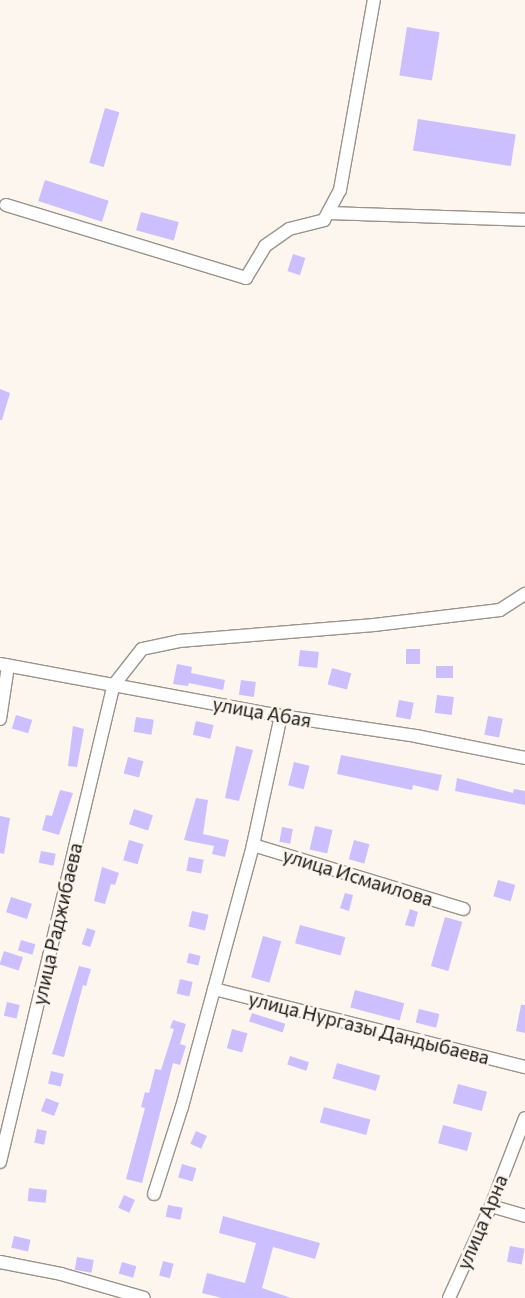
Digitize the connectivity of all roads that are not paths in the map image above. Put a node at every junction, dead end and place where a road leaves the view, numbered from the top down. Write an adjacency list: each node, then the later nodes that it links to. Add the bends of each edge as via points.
1 (374, 0): 3 (street, via 340,190)
2 (6, 205): 3 (street, via 246,278 265,246 289,229 324,220)
3 (328, 213): 4 (street)
4 (525, 220)
5 (525, 594): 7 (street, via 500,610 374,625 179,641 142,649)
6 (4, 665): 7 (street, улица Абая); 9 (street)
7 (113, 686): 8 (street, улица Абая); 16 (street, улица Раджибаева)
8 (282, 716): 10 (street, улица Абая, via 416,736); 11 (street)
9 (0, 720)
10 (525, 758)
11 (253, 846): 12 (street, улица Исмаилова); 13 (street)
12 (463, 909)
13 (214, 989): 14 (street, улица Нургазы Дандыбаева); 17 (street)
14 (525, 1067)
15 (525, 1118): 18 (street, улица Арна)
16 (0, 1162)
17 (154, 1194)
18 (491, 1206): 19 (street); 22 (street, улица Арна)
19 (525, 1216)
20 (0, 1262): 21 (street, via 61,1274)
21 (144, 1298)
22 (449, 1298)

